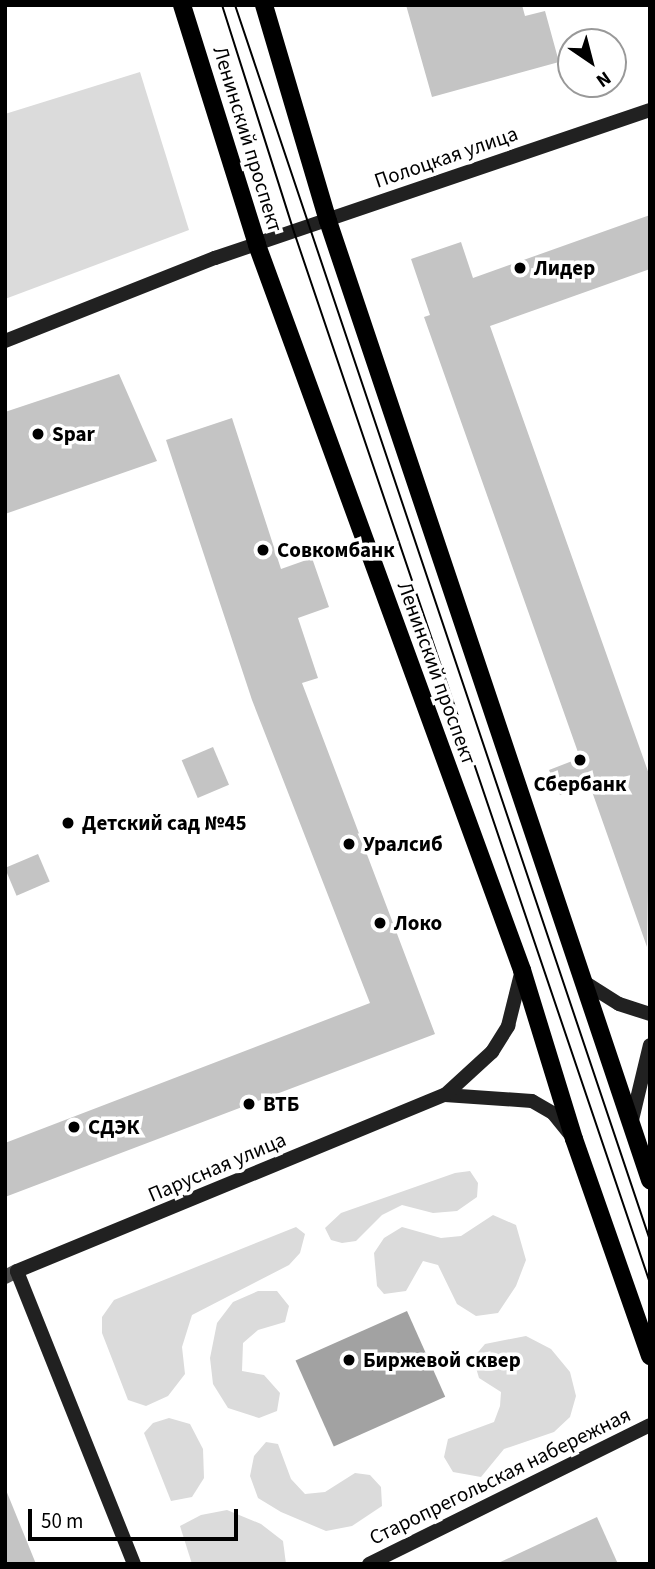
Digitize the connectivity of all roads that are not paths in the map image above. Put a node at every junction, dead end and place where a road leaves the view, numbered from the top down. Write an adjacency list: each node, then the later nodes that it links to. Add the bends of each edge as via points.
1 (182, 5): 5 (main road, Ленинский проспект)
2 (264, 5): 4 (main road, Ленинский проспект)
3 (650, 110): 4 (street, Полоцкая улица)
4 (328, 221): 5 (street, Полоцкая улица); 8 (main road, Ленинский проспект)
5 (257, 245): 6 (street, Полоцкая улица); 7 (main road, Ленинский проспект)
6 (5, 341)
7 (522, 970): 11 (street, via 508,1026 485,1059); 13 (main road, Ленинский проспект)
8 (584, 982): 9 (street, via 619,1004); 12 (main road, Ленинский проспект)
9 (650, 1014)
10 (650, 1045): 12 (street)
11 (445, 1095): 13 (street, via 532,1101 553,1113); 15 (street, Парусная улица)
12 (631, 1126): 14 (main road, Ленинский проспект)
13 (574, 1139): 16 (main road, Ленинский проспект)
14 (650, 1180)
15 (11, 1274): 18 (street)
16 (650, 1356)
17 (650, 1425): 19 (street, Старопрегольская набережная)
18 (134, 1564)
19 (369, 1564)

